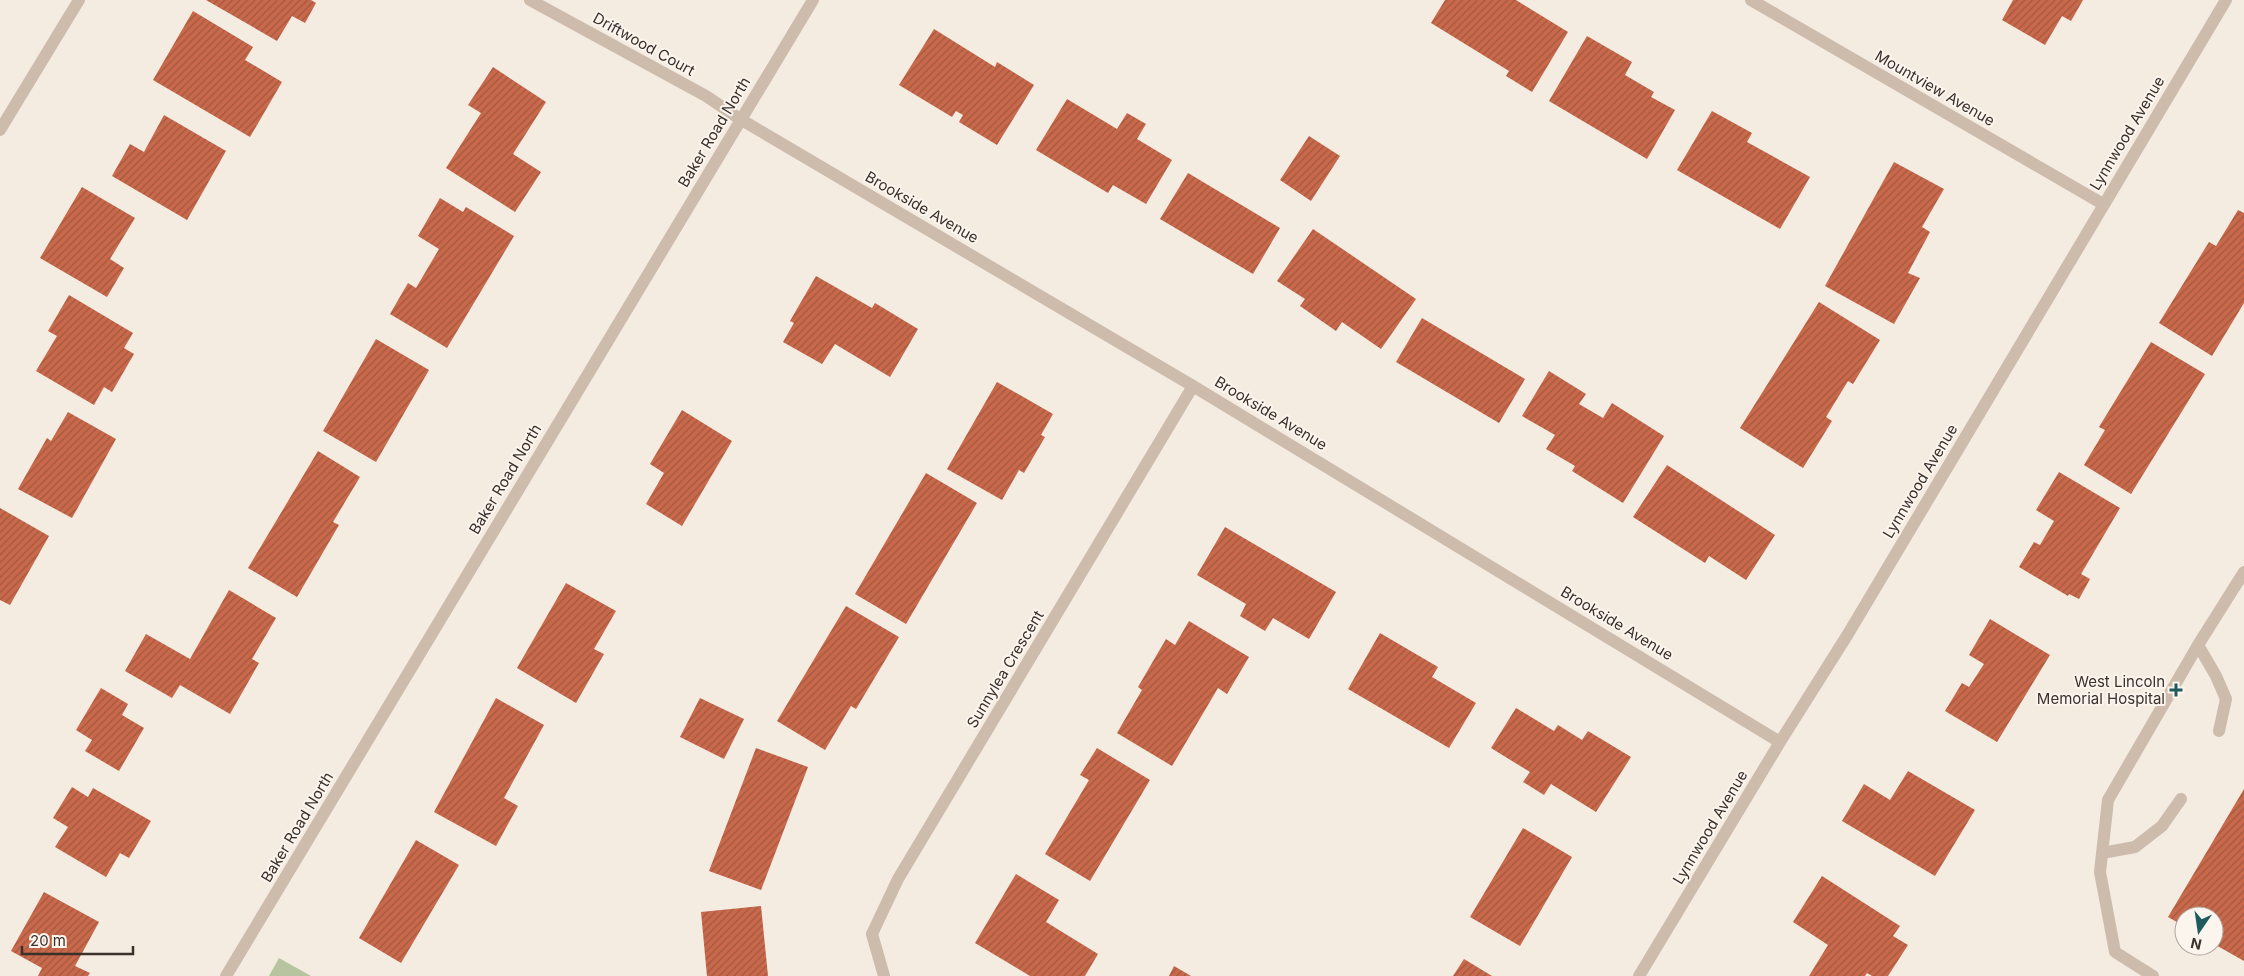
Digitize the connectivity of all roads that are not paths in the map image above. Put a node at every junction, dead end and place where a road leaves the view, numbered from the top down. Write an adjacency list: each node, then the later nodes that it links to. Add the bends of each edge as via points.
1 (79, 0): 7 (street)
2 (530, 0): 6 (street, Driftwood Court, via 706,96)
3 (813, 0): 6 (street, Baker Road North)
4 (1751, 0): 8 (street, Mountview Avenue)
5 (2226, 0): 8 (street, Lynnwood Avenue)
6 (740, 119): 9 (street, Brookside Avenue); 16 (street, Baker Road North)
7 (0, 130)
8 (2103, 204): 13 (street, Lynnwood Avenue, via 1848,634)
9 (1193, 386): 13 (street, Brookside Avenue); 17 (street, Sunnylea Crescent, via 898,878 872,934)
10 (2244, 572): 11 (street)
11 (2198, 646): 12 (street, via 2226,699); 15 (street, via 2108,800)
12 (2219, 732)
13 (1780, 742): 18 (street, Lynnwood Avenue)
14 (2181, 799): 15 (street, via 2162,826 2135,846)
15 (2102, 853): 19 (street, via 2100,872 2115,952)
16 (226, 976)
17 (884, 976)
18 (1639, 976)
19 (2153, 976)

